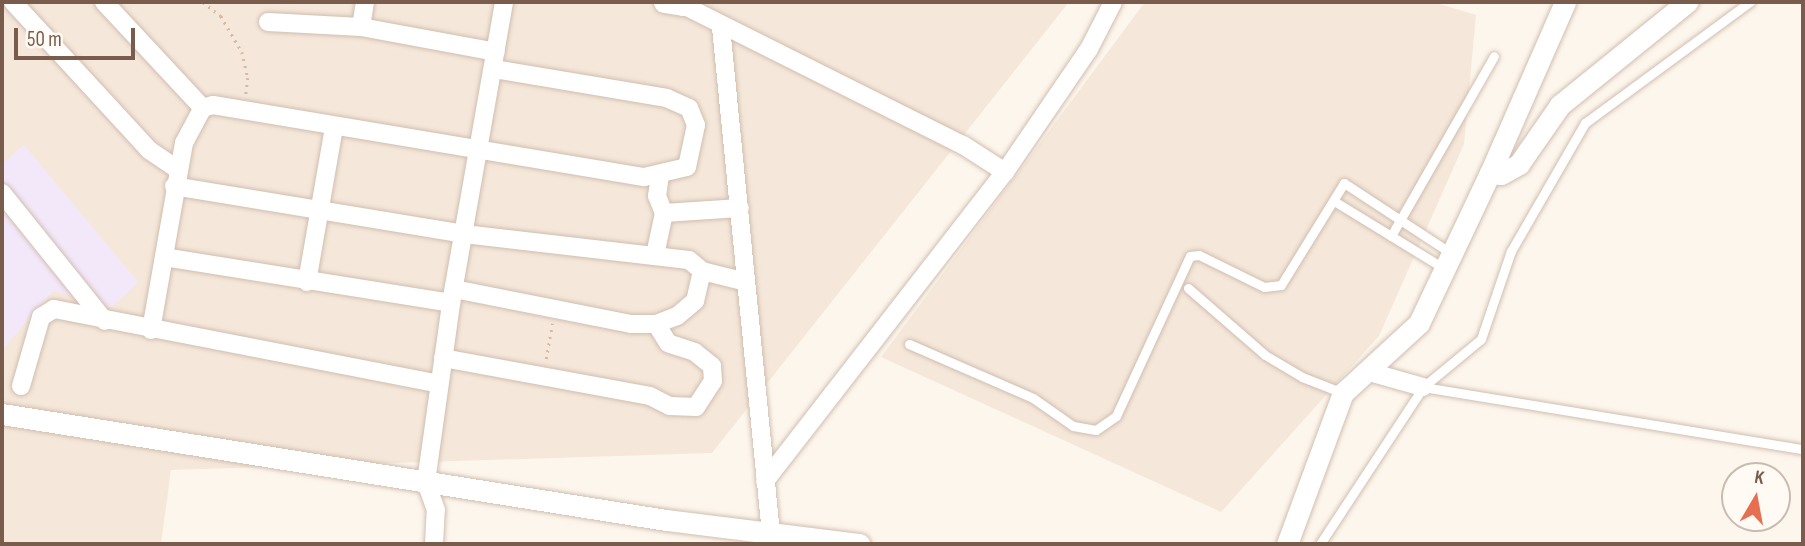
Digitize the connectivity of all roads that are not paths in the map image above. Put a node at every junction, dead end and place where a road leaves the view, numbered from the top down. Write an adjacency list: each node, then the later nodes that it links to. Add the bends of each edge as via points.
1 (13, 2): 21 (street)
2 (104, 2): 15 (street)
3 (365, 2): 11 (street)
4 (504, 2): 14 (street)
5 (1113, 2): 18 (street, via 1089,49)
6 (1565, 2): 19 (street)
7 (1687, 2): 19 (street, via 1560,105 1519,164 1501,174)
8 (1750, 2): 46 (lane, via 1585,123 1511,251 1481,339)
9 (677, 3): 12 (street)
10 (268, 22): 11 (street)
11 (361, 27): 14 (street)
12 (721, 27): 18 (street, via 963,145); 24 (street)
13 (1494, 56): 27 (lane)
14 (494, 60): 17 (street); 20 (street, via 667,98 689,108 695,125 687,167)
15 (203, 108): 16 (street, via 227,104); 21 (street, via 184,143)
16 (334, 128): 17 (street); 25 (street)
17 (478, 152): 20 (street, via 644,177); 28 (street)
18 (1006, 172): 50 (street)
19 (1490, 173): 32 (street)
20 (660, 175): 26 (street, via 657,196)
21 (176, 178): 25 (street); 31 (street)
22 (2, 193): 38 (street)
23 (1334, 201): 27 (lane, via 1344,183); 29 (lane); 41 (lane, via 1285,281 1276,287 1264,287 1199,255 1190,256 1116,416 1096,429 1073,426 1033,398)
24 (740, 208): 26 (street); 35 (street)
25 (319, 210): 28 (street); 34 (street)
26 (664, 213): 30 (street)
27 (1400, 220): 29 (lane); 32 (lane)
28 (464, 234): 30 (street); 37 (street)
29 (1391, 236): 32 (lane)
30 (655, 255): 33 (street, via 689,260)
31 (164, 257): 34 (street); 40 (street)
32 (1449, 262): 43 (street, via 1419,323)
33 (702, 271): 35 (street); 39 (street, via 695,301 677,316)
34 (307, 282): 37 (street)
35 (746, 282): 50 (street)
36 (1188, 288): 47 (lane, via 1265,355 1302,377)
37 (453, 296): 39 (street); 42 (street)
38 (105, 321): 40 (street); 45 (street, via 71,309 54,309 41,317)
39 (656, 324): 42 (street, via 668,343 695,352 712,366 707,396 696,407 670,406 650,396)
40 (151, 330): 44 (street)
41 (909, 344)
42 (443, 358): 44 (street)
43 (1366, 371): 46 (street); 47 (street)
44 (439, 384): 51 (street)
45 (21, 386)
46 (1423, 387): 49 (lane); 56 (lane)
47 (1343, 393): 55 (street)
48 (2, 414): 51 (street)
49 (1803, 449)
50 (765, 481): 52 (street)
51 (426, 482): 52 (street); 53 (street, via 436,510)
52 (771, 533): 54 (street)
53 (434, 544)
54 (860, 544)
55 (1287, 544)
56 (1320, 544)

